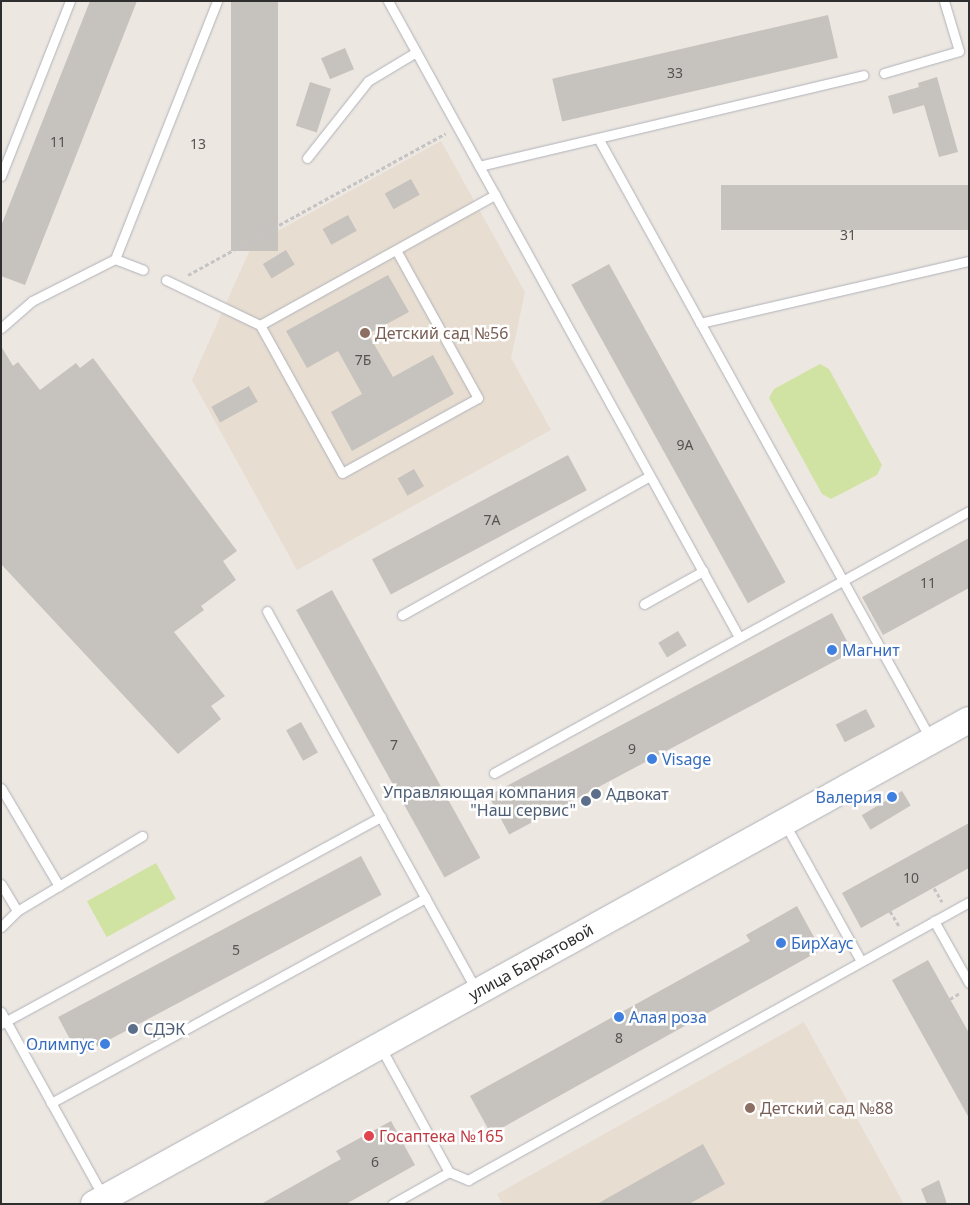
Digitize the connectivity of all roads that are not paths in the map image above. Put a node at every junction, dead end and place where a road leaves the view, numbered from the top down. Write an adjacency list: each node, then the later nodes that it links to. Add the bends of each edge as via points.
1 (70, 1): 11 (lane)
2 (217, 1): 14 (lane)
3 (388, 1): 5 (lane)
4 (944, 1): 6 (lane, via 959,51)
5 (416, 52): 9 (lane, via 368,81); 10 (lane)
6 (884, 73)
7 (863, 75): 8 (lane)
8 (598, 138): 10 (lane); 18 (lane)
9 (307, 158)
10 (479, 166): 12 (lane)
11 (1, 176)
12 (495, 195): 13 (lane); 21 (lane)
13 (396, 250): 19 (lane); 19 (lane, via 478,398 359,464 342,473)
14 (115, 259): 16 (lane); 20 (lane, via 32,301)
15 (969, 261): 18 (lane)
16 (143, 270)
17 (169, 281): 19 (lane)
18 (700, 323): 24 (lane)
19 (260, 325)
20 (1, 328)
21 (650, 476): 23 (lane); 27 (lane)
22 (969, 511): 24 (lane)
23 (703, 572): 25 (lane); 28 (lane)
24 (842, 580): 28 (lane); 30 (lane)
25 (644, 604)
26 (267, 611): 33 (lane)
27 (402, 615)
28 (739, 637): 31 (lane)
29 (969, 720): 30 (street, улица Бархатовой)
30 (931, 741): 34 (street, улица Бархатовой)
31 (494, 773)
32 (1, 788): 37 (lane)
33 (381, 816): 38 (lane); 47 (lane)
34 (784, 822): 43 (lane); 45 (street, улица Бархатовой)
35 (142, 836): 37 (lane)
36 (1, 884): 40 (lane)
37 (59, 886): 40 (lane)
38 (426, 898): 45 (lane); 49 (lane)
39 (969, 902): 41 (lane)
40 (17, 911): 42 (lane)
41 (934, 921): 43 (lane); 44 (lane)
42 (1, 927)
43 (861, 961): 50 (lane, via 468,1180)
44 (969, 983)
45 (478, 992): 48 (street, улица Бархатовой)
46 (1, 1012): 47 (lane)
47 (4, 1022): 49 (lane)
48 (379, 1046): 50 (lane); 51 (street, улица Бархатовой)
49 (52, 1103): 51 (lane)
50 (449, 1172): 52 (lane)
51 (99, 1201)
52 (392, 1204)

